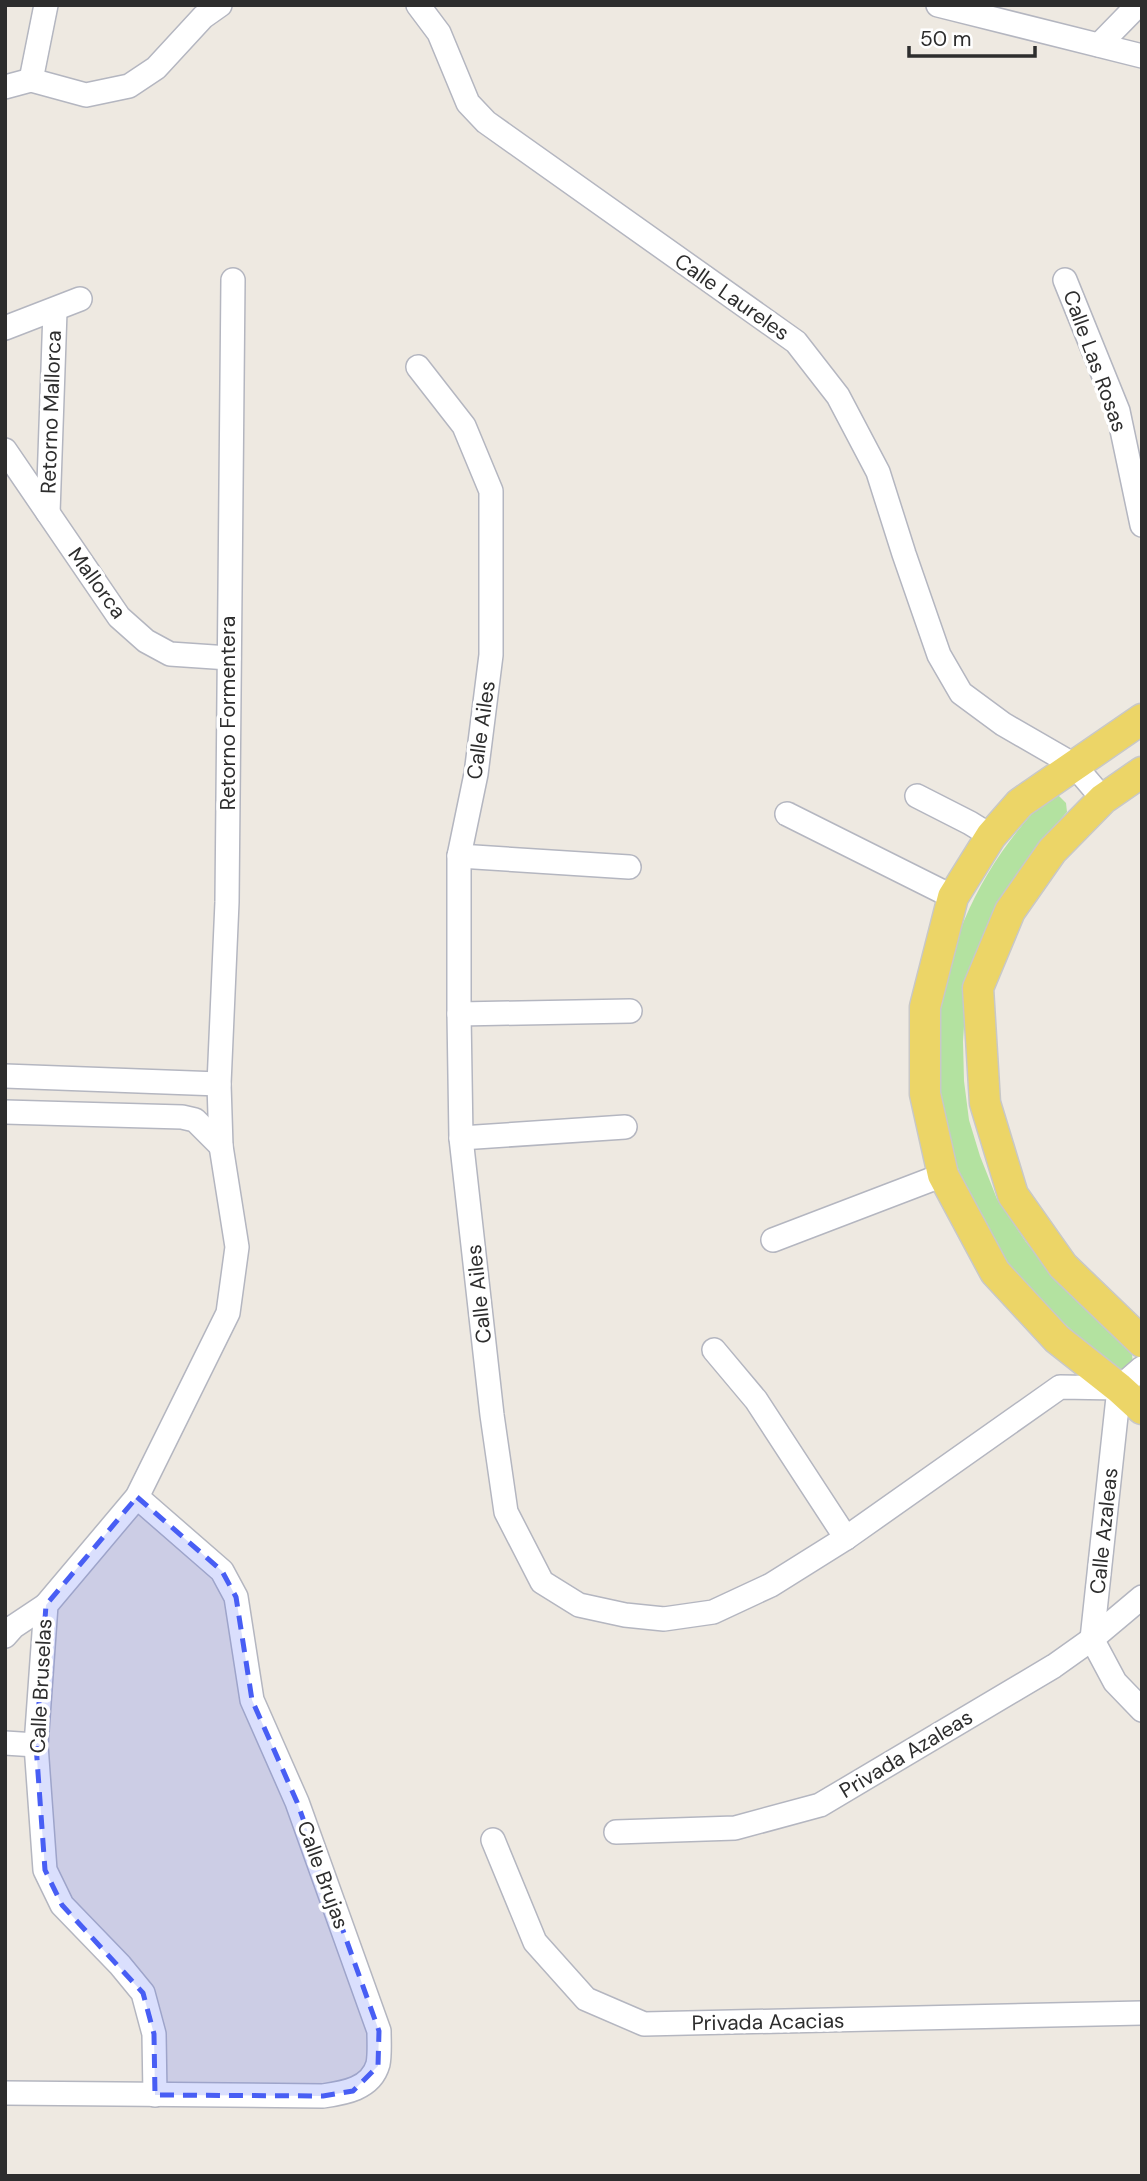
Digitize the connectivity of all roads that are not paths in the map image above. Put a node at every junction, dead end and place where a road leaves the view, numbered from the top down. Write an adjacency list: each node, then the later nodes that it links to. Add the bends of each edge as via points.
1 (46, 5): 8 (street)
2 (220, 5): 8 (street, via 156,68 130,86 86,95)
3 (418, 5): 21 (street, Calle Laureles, via 439,33 468,103 486,122 796,342 838,396 878,472 939,655 961,694)
4 (938, 5): 6 (street)
5 (1138, 5): 6 (street)
6 (1099, 45): 7 (street)
7 (1142, 56)
8 (31, 80): 9 (street)
9 (5, 88)
10 (233, 280): 19 (street, Retorno Formentera)
11 (1065, 280): 18 (street, Calle Las Rosas, via 1118,411)
12 (80, 299): 13 (street)
13 (55, 310): 14 (street); 17 (street, Retorno Mallorca)
14 (5, 328)
15 (418, 367): 27 (street, Calle Ailes, via 464,426 491,491 491,655 476,774)
16 (5, 450): 17 (street, Mallorca)
17 (48, 513): 19 (street, Mallorca, via 119,617 146,641 170,654)
18 (1142, 525)
19 (229, 658): 34 (street, Retorno Formentera, via 227,902)
20 (1142, 720): 21 (main road)
21 (1074, 765): 24 (street, Calle Laureles); 26 (main road, via 1020,803)
22 (1142, 772): 24 (main road)
23 (916, 796): 26 (street)
24 (1103, 799): 42 (main road, via 1052,851 1010,911 978,988 985,1102 1013,1195 1063,1266)
25 (788, 814): 29 (street)
26 (991, 836): 29 (main road)
27 (459, 856): 28 (street); 31 (street, Calle Ailes)
28 (629, 867)
29 (953, 897): 40 (main road, via 925,1007 925,1094)
30 (630, 1011): 31 (street)
31 (458, 1014): 38 (street, Calle Ailes)
32 (5, 1076): 33 (street)
33 (195, 1083): 34 (street); 36 (street)
34 (219, 1084): 39 (street, Retorno Formentera)
35 (5, 1112): 36 (street)
36 (195, 1120): 39 (street)
37 (625, 1127): 38 (street)
38 (461, 1138): 48 (street, Calle Ailes, via 506,1512 542,1582 579,1605 625,1615 664,1619 713,1612 771,1585)
39 (221, 1146): 47 (street, Calle Bruselas, via 237,1247 228,1313)
40 (943, 1175): 41 (street); 45 (main road, via 995,1272 1057,1339)
41 (773, 1240)
42 (1142, 1342)
43 (714, 1350): 48 (street, via 756,1400)
44 (1142, 1368): 45 (street)
45 (1119, 1388): 46 (main road); 48 (street, Calle Ailes, via 1060,1387); 52 (street, Calle Azaleas)
46 (1142, 1409)
47 (137, 1497): 50 (street, Calle Bruselas); 60 (street, Calle Brujas, via 222,1571 236,1597 252,1700 297,1802 379,2031 378,2066 353,2091 323,2096)
48 (846, 1538)
49 (1142, 1597): 52 (street, Calle Azaleas)
50 (46, 1605): 51 (street); 55 (street, Calle Bruselas)
51 (5, 1636)
52 (1092, 1639): 53 (street, via 1115,1682); 56 (street, Privada Azaleas, via 820,1805 735,1828)
53 (1142, 1710)
54 (5, 1743): 55 (street)
55 (36, 1745): 60 (street, Calle Bruselas, via 46,1870 61,1905 142,1993 154,2034)
56 (616, 1832)
57 (493, 1840): 58 (street, Privada Acacias, via 535,1942 586,1999 644,2024)
58 (1142, 2014)
59 (5, 2093): 60 (street)
60 (155, 2095)

